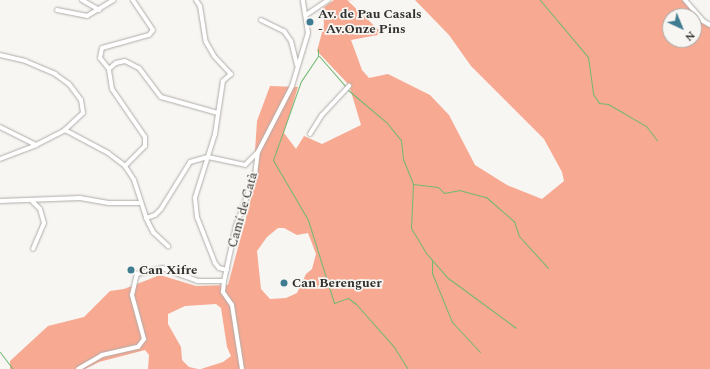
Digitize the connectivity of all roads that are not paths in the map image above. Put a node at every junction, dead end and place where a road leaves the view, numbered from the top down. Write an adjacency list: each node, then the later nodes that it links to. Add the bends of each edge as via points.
1 (82, 0): 10 (street)
2 (114, 0): 10 (street)
3 (133, 0): 16 (street, via 153,30 149,35 102,48 100,58)
4 (196, 0): 18 (street, via 200,6 206,42 214,56 231,74 223,81)
5 (299, 0): 8 (street)
6 (328, 0): 11 (street)
7 (685, 0): 13 (street)
8 (303, 2): 11 (street)
9 (57, 10): 10 (street, via 86,16)
10 (98, 10)
11 (306, 15): 15 (street, Camí de Catà, via 308,33)
12 (260, 20): 15 (street, via 284,31 291,41)
13 (710, 25)
14 (0, 55): 20 (street, via 25,61 55,74 69,84 81,100 83,112)
15 (297, 65): 23 (street, Camí de Catà, via 284,103)
16 (109, 69): 18 (street, via 119,62 131,63 139,68 161,97); 26 (street, via 112,88 145,137 145,146)
17 (349, 86): 21 (street, via 322,115)
18 (218, 113): 24 (street)
19 (0, 127): 22 (street)
20 (65, 130): 22 (street); 26 (street)
21 (310, 134)
22 (36, 145): 25 (street)
23 (258, 152): 24 (street, via 245,165); 33 (street, Camí de Catà, via 255,175 236,226)
24 (208, 157): 30 (street, via 190,162 160,209 155,215); 33 (street, via 196,192 197,217 215,263 219,268)
25 (0, 158)
26 (125, 166): 29 (street, via 134,180)
27 (0, 201): 28 (street)
28 (32, 202): 29 (street, via 80,198 109,203); 32 (street, via 40,209 44,223)
29 (140, 203): 30 (street)
30 (146, 218): 31 (street, via 153,232)
31 (168, 246)
32 (33, 249)
33 (227, 270): 34 (street, Camí de Catà)
34 (224, 281): 35 (street, via 197,281 162,268 136,274 132,295 144,339 138,347 102,355); 36 (street, Camí de Catà, via 224,292 232,305)
35 (78, 369)
36 (242, 369)

